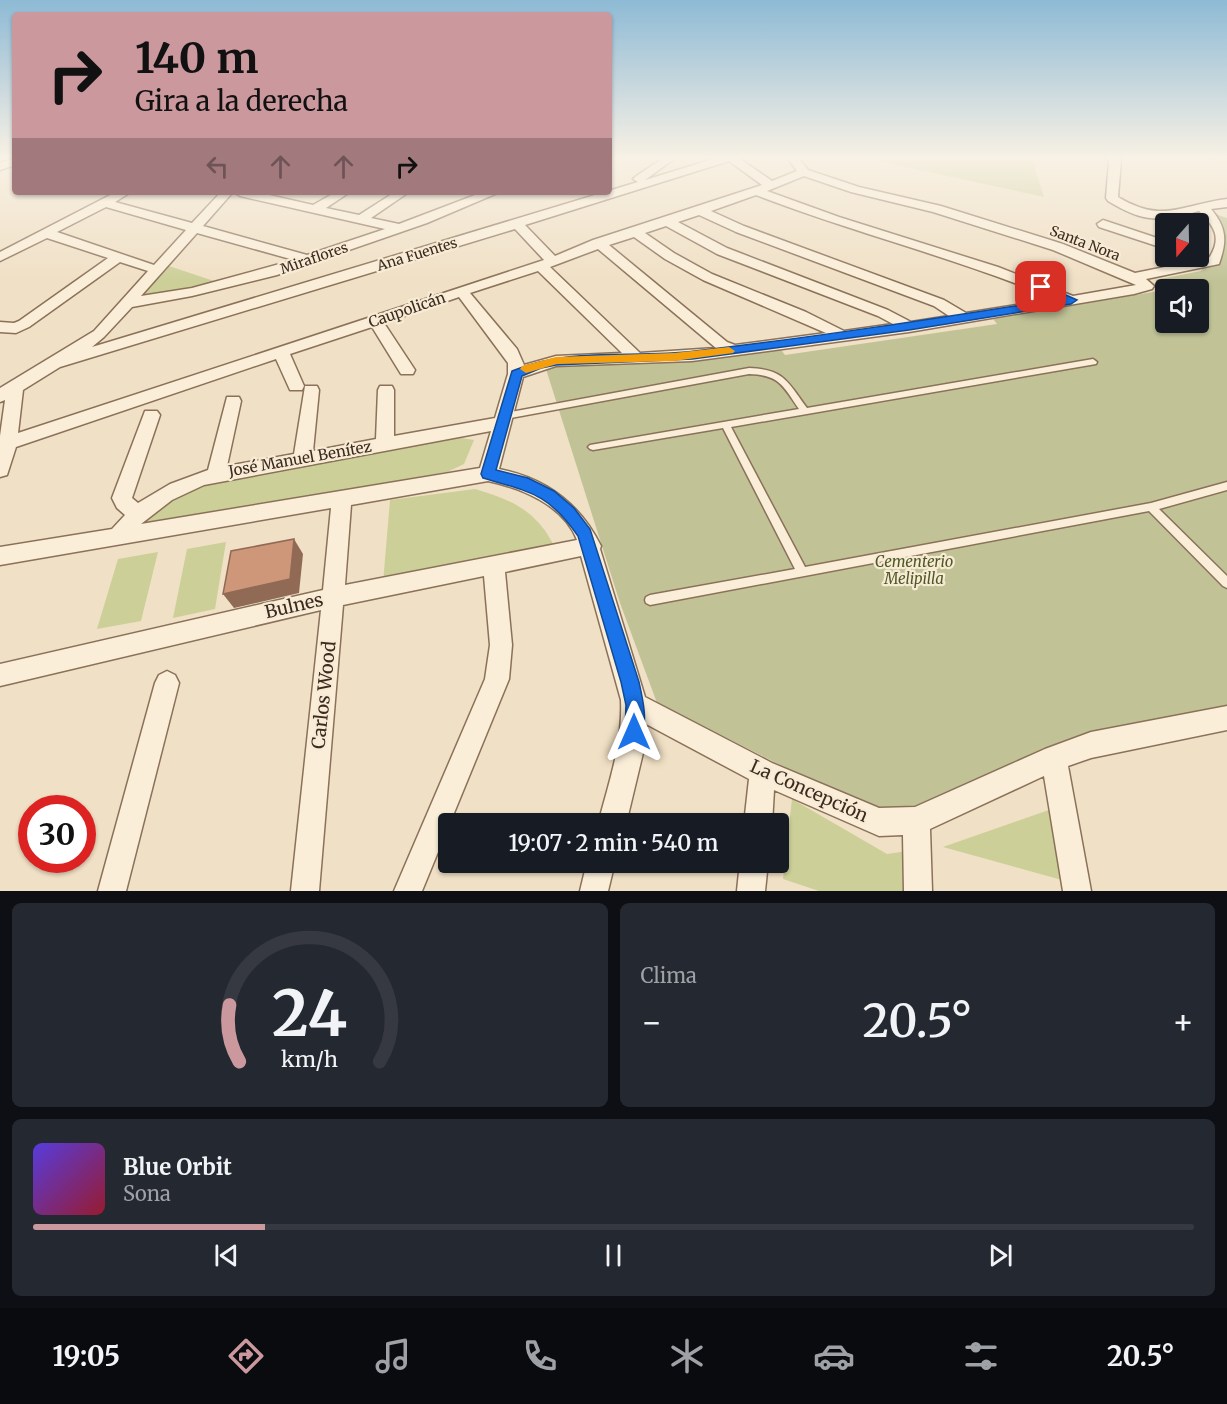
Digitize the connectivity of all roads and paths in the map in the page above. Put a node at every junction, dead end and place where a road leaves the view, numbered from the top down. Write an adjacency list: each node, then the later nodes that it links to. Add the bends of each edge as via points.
1 (115, 198): 12 (street)
2 (222, 198): 21 (street)
3 (265, 198): 15 (street)
4 (334, 198): 15 (street)
5 (394, 198): 17 (street)
6 (480, 198): 22 (street, Miraflores)
7 (600, 198): 19 (street, Ana Fuentes)
8 (736, 198): 16 (street, Caupolicán)
9 (774, 198): 38 (street, via 968,260)
10 (882, 198): 36 (street, Santa Nora, via 937,209 1058,247)
11 (1112, 198): 14 (street, via 1130,209 1157,216)
12 (105, 203): 21 (street); 24 (street)
13 (1227, 204): 14 (street)
14 (1201, 206): 33 (street, via 1212,215 1223,240)
15 (315, 209): 17 (street)
16 (698, 210): 18 (street, Caupolicán); 40 (street, via 939,303)
17 (360, 220): 22 (street)
18 (666, 221): 23 (street, Caupolicán); 43 (street, via 722,251 883,313)
19 (517, 224): 34 (street); 46 (street, Ana Fuentes)
20 (1103, 224): 25 (street)
21 (194, 228): 32 (street); 35 (street)
22 (400, 229): 32 (street, Miraflores)
23 (634, 231): 27 (street, Caupolicán); 44 (street, via 699,274)
24 (46, 233): 28 (street); 30 (street)
25 (1155, 241)
26 (0, 242): 28 (street)
27 (598, 243): 34 (street, Caupolicán); 47 (street)
28 (18, 248): 29 (street)
29 (0, 257)
30 (118, 257): 35 (street); 42 (street, via 24,324)
31 (1209, 259): 33 (street)
32 (309, 260): 39 (street, Miraflores, via 213,288)
33 (1214, 261): 36 (street)
34 (547, 263): 37 (street, Caupolicán); 49 (street)
35 (157, 270): 39 (street)
36 (1134, 277): 38 (street, via 1146,286)
37 (461, 291): 41 (street, Caupolicán); 53 (street, via 512,353)
38 (1071, 300): 40 (street)
39 (127, 303): 45 (street)
40 (963, 318): 43 (street)
41 (375, 320): 48 (street, Caupolicán); 52 (street)
42 (2, 327)
43 (909, 327): 44 (street)
44 (840, 335): 47 (street)
45 (84, 345): 46 (street, Ana Fuentes); 51 (street)
46 (103, 349): 51 (street, Ana Fuentes)
47 (732, 350): 49 (street)
48 (281, 352): 62 (street, Caupolicán); 65 (street, via 303,388)
49 (636, 358): 53 (street, via 556,361)
50 (1093, 362): 58 (lane)
51 (55, 363): 54 (street)
52 (406, 370)
53 (516, 374): 60 (street)
54 (15, 386): 56 (street); 62 (street)
55 (386, 390): 63 (street)
56 (0, 396)
57 (233, 401): 67 (street)
58 (805, 411): 60 (lane, via 777,374 766,370); 61 (lane)
59 (151, 415): 72 (street, via 122,498)
60 (503, 419): 63 (street, José Manuel Benítez); 68 (street)
61 (725, 424): 64 (lane); 77 (lane)
62 (8, 443): 66 (street)
63 (385, 444): 65 (street, José Manuel Benítez)
64 (593, 447)
65 (303, 459): 67 (street, José Manuel Benítez)
66 (0, 470)
67 (216, 474): 72 (street, José Manuel Benítez, via 171,491)
68 (488, 474): 70 (street); 74 (street, via 523,482 548,495 578,522)
69 (1226, 488): 71 (lane)
70 (342, 500): 73 (street); 79 (street, Carlos Wood)
71 (1151, 507): 77 (lane); 78 (lane)
72 (138, 514): 73 (street, José Manuel Benítez)
73 (116, 537): 75 (street)
74 (591, 546): 76 (street, Bulnes); 83 (street)
75 (0, 556)
76 (494, 565): 79 (street, Bulnes); 94 (street, via 501,645 497,679)
77 (802, 572): 80 (lane)
78 (1227, 583)
79 (333, 597): 81 (street, Bulnes); 93 (street, Carlos Wood)
80 (650, 600)
81 (0, 675)
82 (167, 683): 92 (street)
83 (635, 705): 86 (street, La Concepción); 87 (street, via 634,732)
84 (1227, 718): 85 (street, La Concepción, via 1091,745)
85 (1054, 758): 89 (street, La Concepción); 98 (street)
86 (763, 772): 88 (street); 89 (street, La Concepción, via 879,822)
87 (615, 813)
88 (759, 813)
89 (916, 821): 97 (street)
90 (599, 873): 95 (street)
91 (753, 873): 96 (street)
92 (112, 891)
93 (304, 891)
94 (408, 891)
95 (594, 891)
96 (751, 891)
97 (918, 891)
98 (1077, 891)

